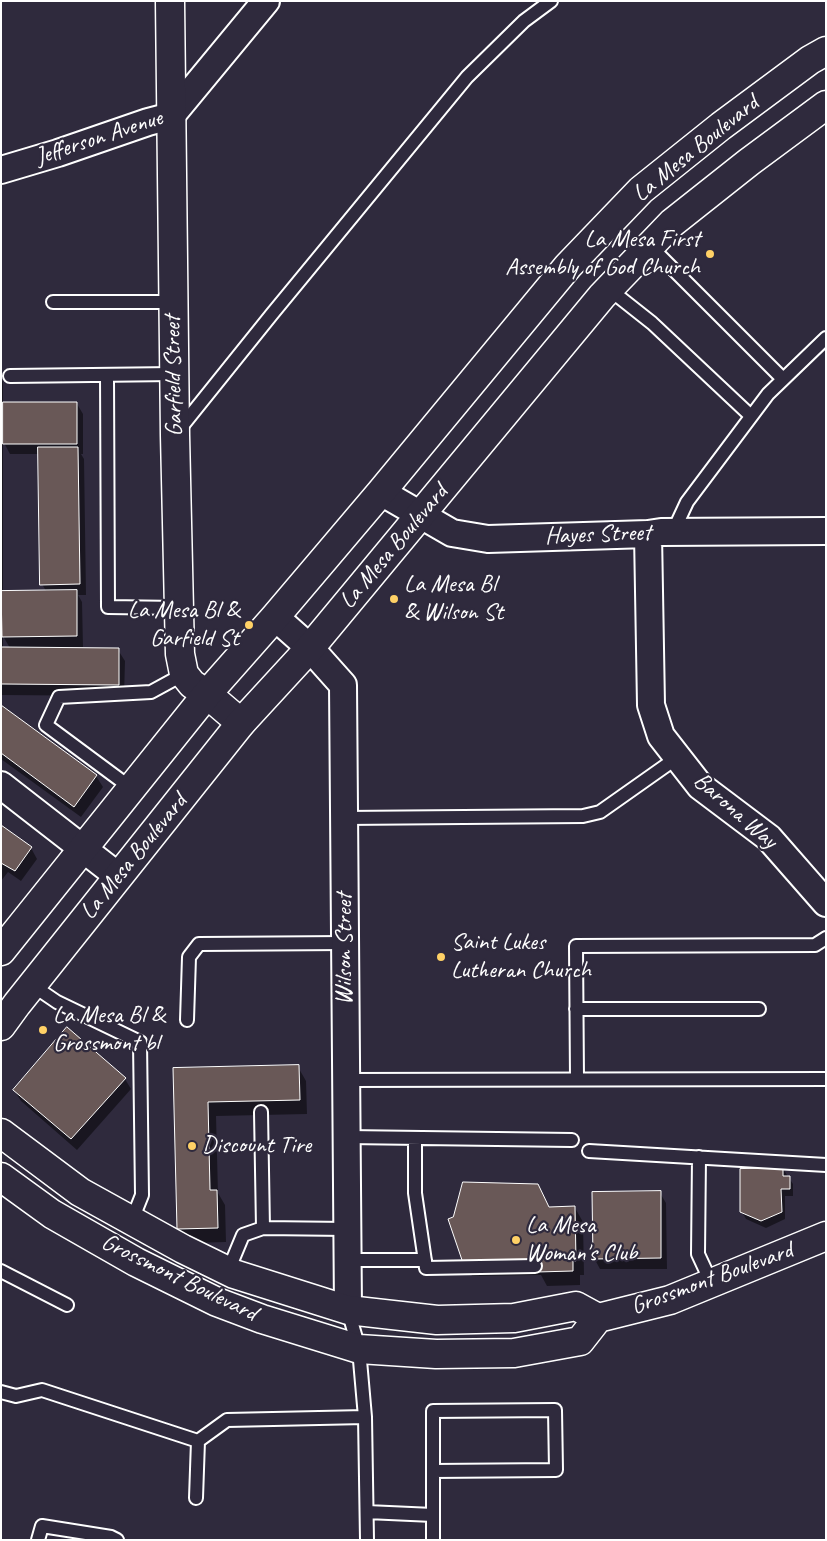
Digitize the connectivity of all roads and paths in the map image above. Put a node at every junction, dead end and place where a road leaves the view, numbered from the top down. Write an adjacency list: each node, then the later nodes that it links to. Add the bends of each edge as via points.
1 (170, 1): 6 (main road, Garfield Street)
2 (266, 1): 6 (street, Jefferson Avenue)
3 (551, 1): 18 (lane, via 524,21 467,77)
4 (826, 51): 19 (main road, La Mesa Boulevard, via 721,126 641,190 568,266)
5 (826, 105): 8 (main road, La Mesa Boulevard, via 741,168)
6 (171, 116): 7 (street, Jefferson Avenue); 11 (main road, Garfield Street)
7 (1, 170)
8 (650, 246): 9 (main road, La Mesa Boulevard); 16 (lane)
9 (609, 289): 17 (lane, via 652,324); 20 (main road, La Mesa Boulevard)
10 (52, 302): 11 (lane)
11 (173, 302): 13 (main road, Garfield Street)
12 (826, 338): 16 (lane)
13 (174, 374): 15 (lane); 18 (main road, Garfield Street)
14 (10, 376): 15 (lane)
15 (107, 376): 23 (lane, via 108,607)
16 (783, 379): 17 (lane)
17 (751, 416): 22 (lane)
18 (175, 435): 23 (main road, Garfield Street)
19 (381, 492): 20 (street, Hayes Street); 24 (main road, La Mesa Boulevard)
20 (421, 515): 22 (street, Hayes Street, via 452,532 488,539); 25 (main road, La Mesa Boulevard)
21 (826, 531): 22 (street, Hayes Street)
22 (661, 533): 29 (street, Barona Way, via 651,705 661,736)
23 (179, 608): 26 (main road, Garfield Street)
24 (275, 617): 25 (street, Wilson Street); 27 (main road, La Mesa Boulevard)
25 (310, 648): 28 (main road, La Mesa Boulevard); 32 (street, Wilson Street, via 343,686)
26 (184, 674): 27 (main road); 31 (lane, via 151,692 59,697 46,725)
27 (207, 694): 28 (main road); 31 (main road, La Mesa Boulevard)
28 (241, 723): 34 (main road, La Mesa Boulevard)
29 (678, 757): 32 (lane, via 600,812 583,816); 35 (street, Barona Way, via 700,786 769,838)
30 (1, 785): 33 (street)
31 (131, 788): 33 (main road, La Mesa Boulevard)
32 (344, 818): 37 (street, Wilson Street)
33 (83, 848): 34 (street); 38 (main road, La Mesa Boulevard)
34 (118, 876): 39 (main road, La Mesa Boulevard)
35 (826, 903)
36 (826, 938): 40 (lane, via 815,945 576,946)
37 (345, 943): 42 (lane, via 199,944 189,957); 46 (street, Wilson Street)
38 (1, 950)
39 (32, 985): 43 (main road, La Mesa Boulevard); 56 (lane, via 57,1002 140,1042 142,1195)
40 (576, 1009): 41 (lane); 44 (lane)
41 (760, 1009)
42 (187, 1020)
43 (1, 1026)
44 (577, 1079): 45 (lane); 46 (lane)
45 (826, 1079)
46 (346, 1080): 49 (street, Wilson Street)
47 (262, 1112): 57 (lane)
48 (1, 1133): 56 (main road, Grossmont Boulevard, via 80,1192)
49 (347, 1137): 50 (lane); 58 (street, Wilson Street)
50 (415, 1138): 51 (lane); 61 (lane, via 415,1193)
51 (572, 1140)
52 (589, 1151): 53 (lane)
53 (699, 1157): 54 (lane); 65 (lane, via 698,1254)
54 (826, 1165)
55 (1, 1177): 69 (main road, Grossmont Boulevard, via 52,1214 136,1262 217,1302)
56 (132, 1220): 64 (main road, Grossmont Boulevard)
57 (263, 1228): 58 (lane); 64 (lane, via 243,1235)
58 (347, 1229): 60 (street, Wilson Street)
59 (826, 1236): 65 (main road, Grossmont Boulevard)
60 (348, 1260): 61 (lane); 67 (street, Wilson Street)
61 (425, 1260): 62 (lane, via 426,1268)
62 (535, 1266)
63 (1, 1271): 66 (lane)
64 (228, 1271): 67 (main road, Grossmont Boulevard)
65 (711, 1282): 68 (main road, Grossmont Boulevard, via 670,1300)
66 (67, 1305)
67 (348, 1310): 68 (main road, Grossmont Boulevard, via 438,1320 514,1318 576,1306); 69 (lane)
68 (598, 1318): 69 (main road, Grossmont Boulevard, via 580,1341 514,1353 436,1354)
69 (359, 1349): 71 (lane)
70 (1, 1392): 72 (lane, via 16,1396 42,1390)
71 (365, 1417): 72 (lane, via 227,1420); 75 (lane)
72 (198, 1441): 74 (lane)
73 (433, 1471): 73 (lane, via 433,1411 555,1410 556,1470); 76 (lane)
74 (196, 1498)
75 (367, 1512): 76 (lane); 79 (lane)
76 (433, 1515): 80 (lane)
77 (38, 1540): 78 (lane, via 42,1526)
78 (118, 1540)
79 (367, 1540)
80 (433, 1540)

